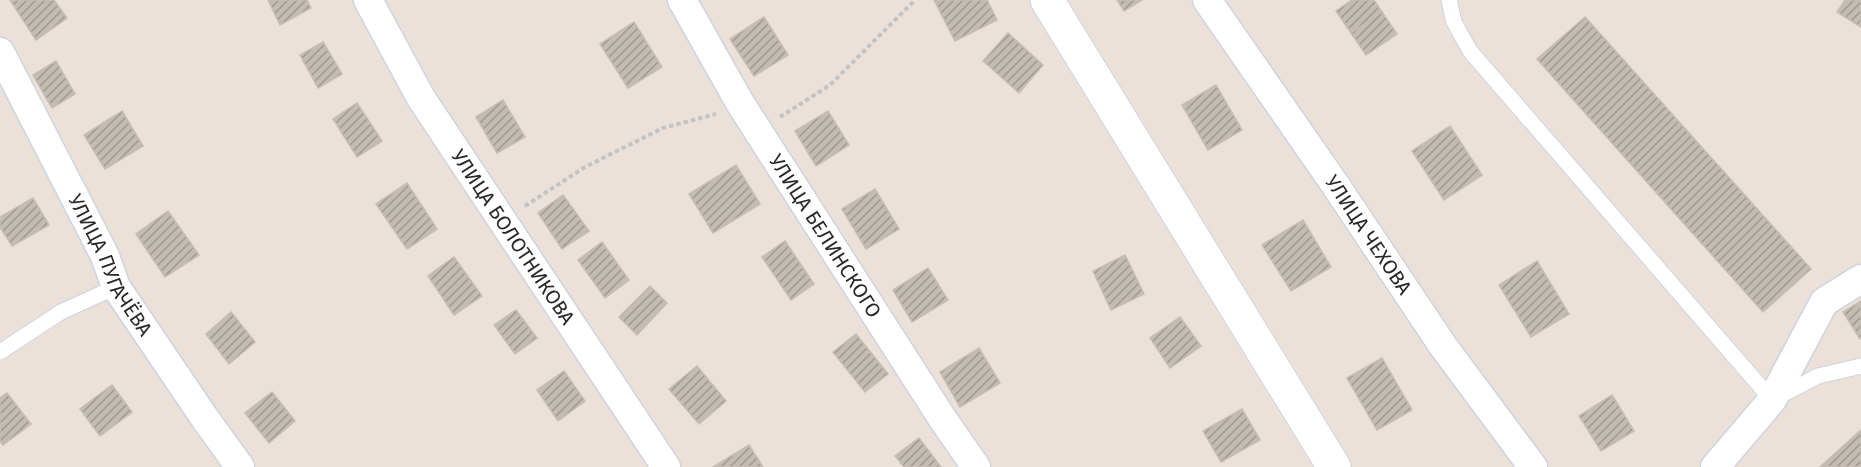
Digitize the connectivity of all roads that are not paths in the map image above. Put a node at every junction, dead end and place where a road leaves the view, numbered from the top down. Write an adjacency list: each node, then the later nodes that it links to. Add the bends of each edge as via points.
1 (368, 0): 13 (street, УЛИЦА БОЛОТНИКОВА, via 422,98)
2 (682, 0): 14 (street, УЛИЦА БЕЛИНСКОГО, via 743,107)
3 (1047, 0): 15 (street)
4 (1207, 0): 16 (street, УЛИЦА ЧЕХОВА, via 1443,346)
5 (1449, 0): 11 (lane, via 1454,22 1470,51)
6 (0, 52): 8 (street, УЛИЦА ПУГАЧЁВА, via 105,256)
7 (1861, 279): 11 (street, via 1824,302)
8 (116, 286): 9 (lane, via 61,312); 12 (street, УЛИЦА ПУГАЧЁВА)
9 (0, 352)
10 (1861, 366): 11 (lane, via 1818,376)
11 (1772, 400): 17 (street)
12 (240, 467)
13 (666, 467)
14 (976, 467)
15 (1334, 467)
16 (1533, 467)
17 (1715, 467)

